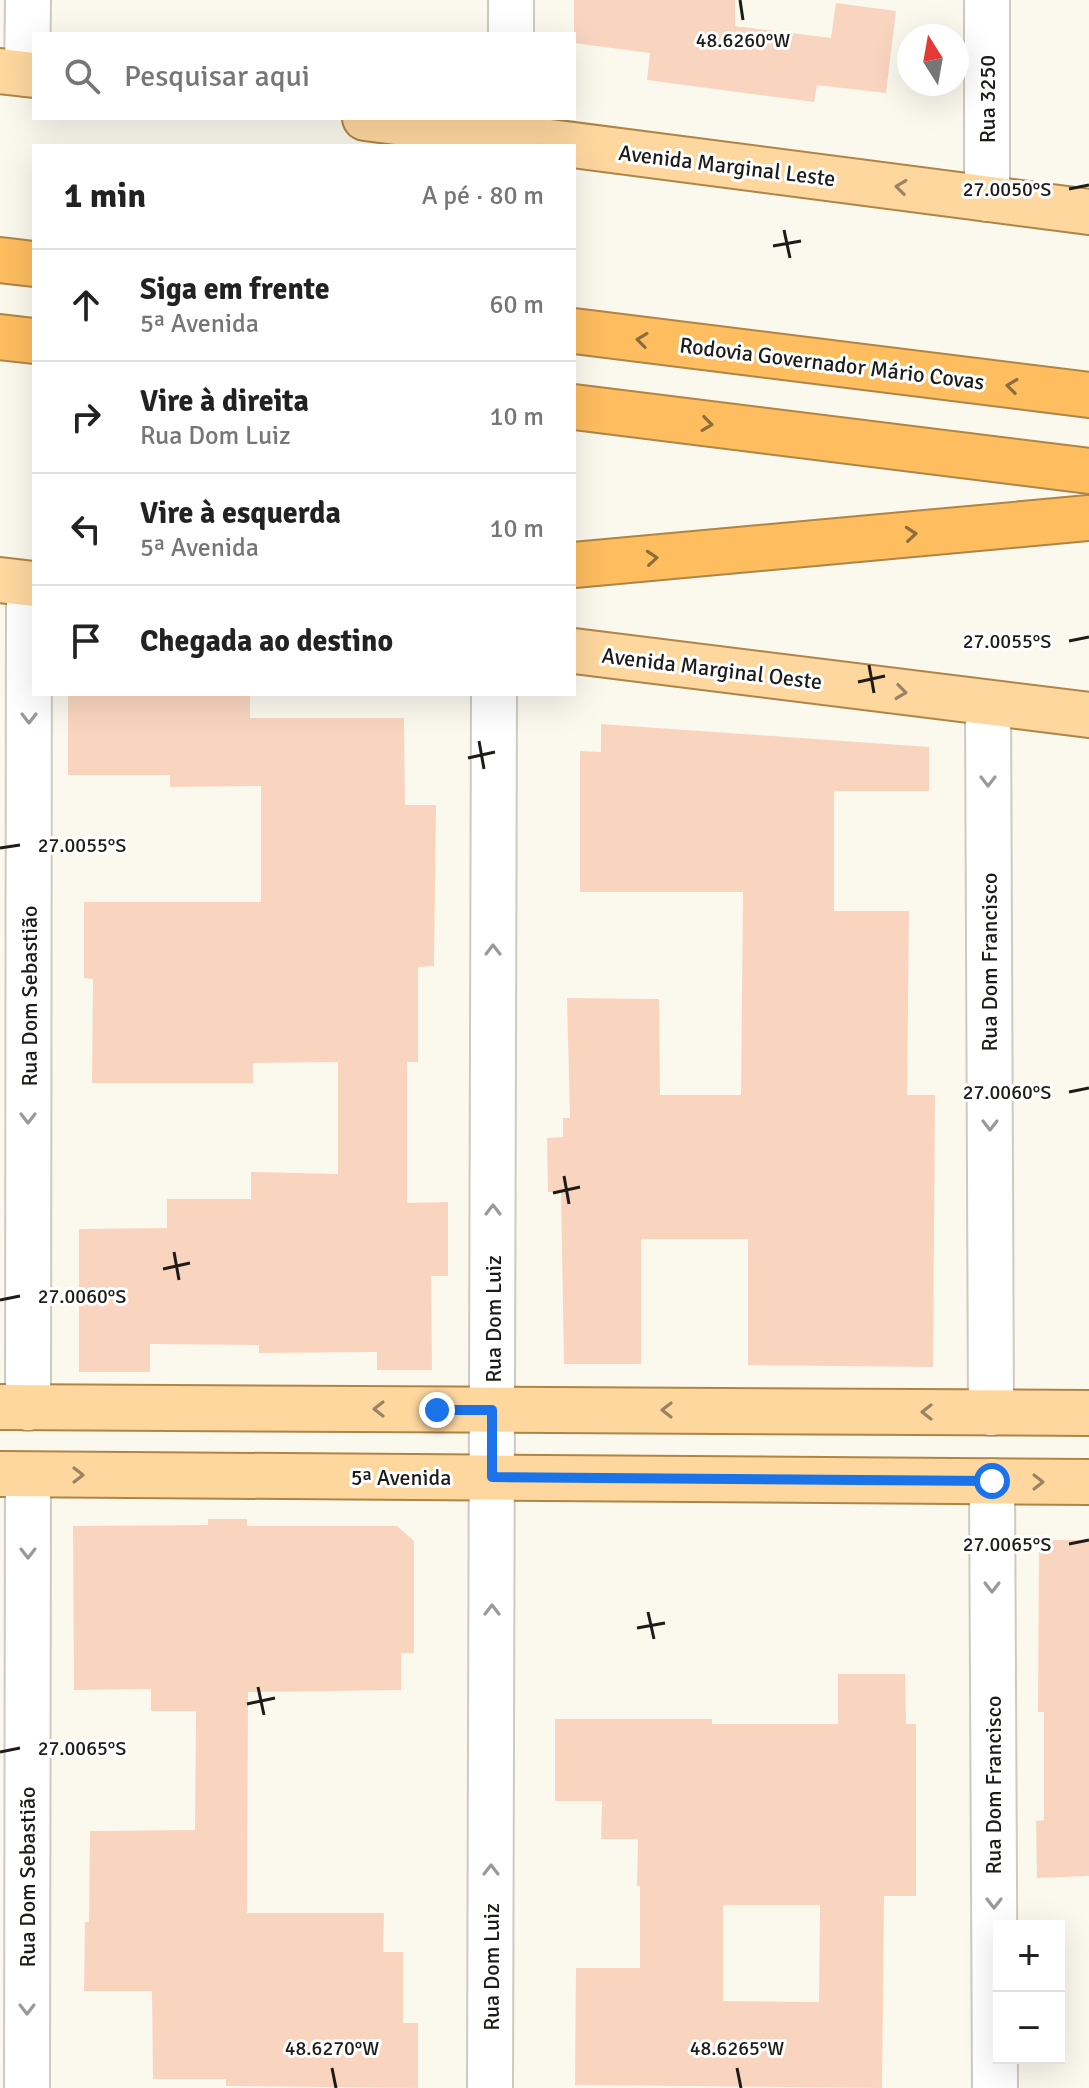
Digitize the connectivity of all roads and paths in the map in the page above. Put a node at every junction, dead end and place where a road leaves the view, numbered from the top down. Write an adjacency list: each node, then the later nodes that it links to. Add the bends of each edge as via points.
1 (28, 0): 5 (street)
2 (511, 0): 4 (street)
3 (987, 0): 8 (street, Rua 3250)
4 (511, 32)
5 (20, 73)
6 (397, 120): 7 (main road, Avenida Marginal Leste)
7 (510, 127): 8 (main road, Avenida Marginal Leste, one-way to 7)
8 (987, 199): 9 (main road, Avenida Marginal Leste)
9 (1089, 212)
10 (0, 260): 11 (highway)
11 (32, 264)
12 (576, 331): 15 (highway, Rodovia Governador Mário Covas, one-way to 12)
13 (0, 337): 14 (highway)
14 (32, 341)
15 (1089, 395)
16 (576, 407): 17 (highway, one-way to 17)
17 (1089, 471)
18 (1089, 518): 19 (highway, one-way to 18)
19 (576, 565)
20 (21, 583): 25 (street, Rua Dom Sebastião, one-way to 25)
21 (576, 651): 23 (main road, Avenida Marginal Oeste, one-way to 23)
22 (494, 696): 26 (street, Rua Dom Luiz, one-way to 22)
23 (988, 703): 24 (main road, Avenida Marginal Oeste); 27 (street, Rua Dom Francisco, one-way to 27)
24 (1089, 715)
25 (14, 1408): 26 (main road, one-way to 25)
26 (492, 1410): 27 (main road, one-way to 26); 30 (street, Rua Dom Luiz)
27 (991, 1413): 28 (main road)
28 (1089, 1413)
29 (14, 1474): 30 (main road, 5ª Avenida, one-way to 30); 33 (street, Rua Dom Sebastião, one-way to 33)
30 (492, 1477): 31 (main road, 5ª Avenida); 34 (street, Rua Dom Luiz, one-way to 30)
31 (992, 1481): 32 (main road, 5ª Avenida, one-way to 32); 35 (street, Rua Dom Francisco, one-way to 35)
32 (1089, 1482)
33 (27, 2088)
34 (490, 2088)
35 (995, 2088)

